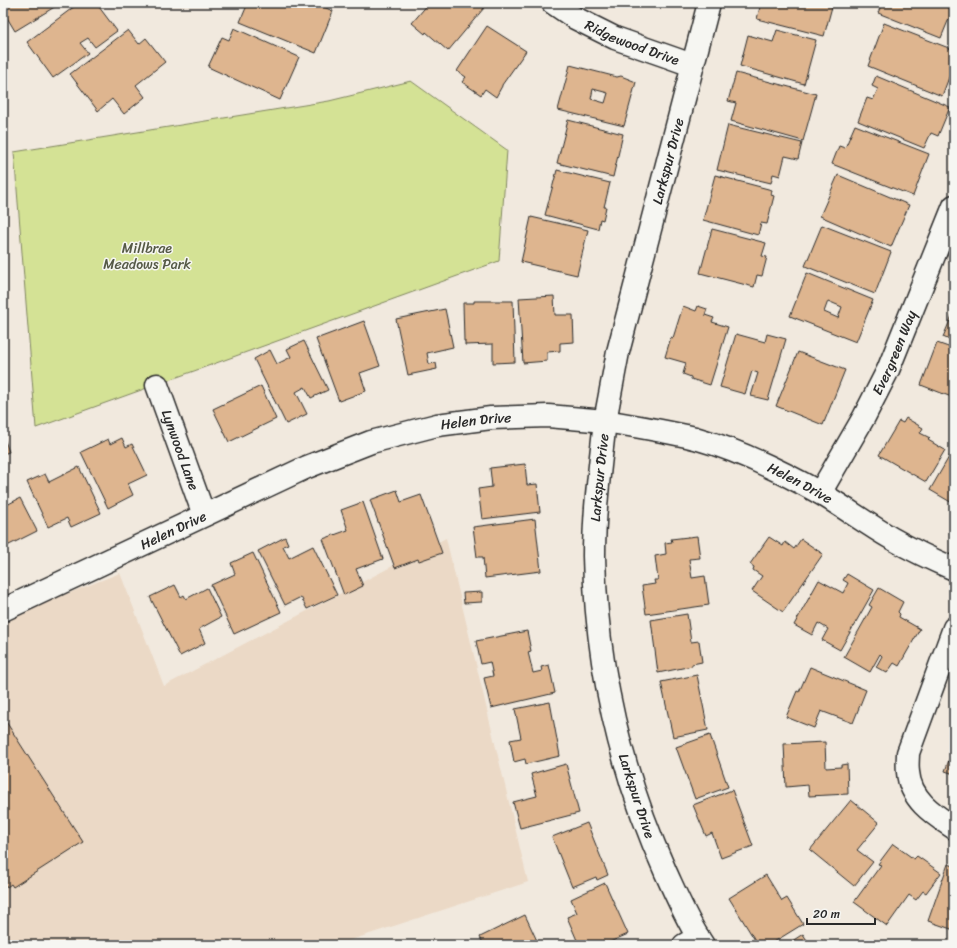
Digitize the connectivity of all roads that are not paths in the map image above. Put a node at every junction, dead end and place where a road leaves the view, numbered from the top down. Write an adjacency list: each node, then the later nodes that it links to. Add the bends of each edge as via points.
1 (553, 3): 3 (street, Ridgewood Drive, via 575,18 615,38)
2 (709, 3): 3 (street, Larkspur Drive)
3 (692, 65): 6 (street, Larkspur Drive, via 618,352)
4 (954, 206): 7 (street, Evergreen Way, via 888,370)
5 (157, 385): 8 (street, Lynwood Lane)
6 (605, 421): 7 (street, Helen Drive, via 696,439 738,453); 8 (street, Helen Drive, via 548,416 491,418 437,425 371,442 307,467); 13 (street, Larkspur Drive, via 597,489 594,556 597,616 606,680 633,787 652,841)
7 (820, 493): 9 (street, Helen Drive, via 891,538 929,559)
8 (204, 515): 10 (street, Helen Drive)
9 (954, 569)
10 (3, 610)
11 (954, 628): 12 (street, via 908,753 908,773 914,794 930,812)
12 (954, 828)
13 (695, 942)

